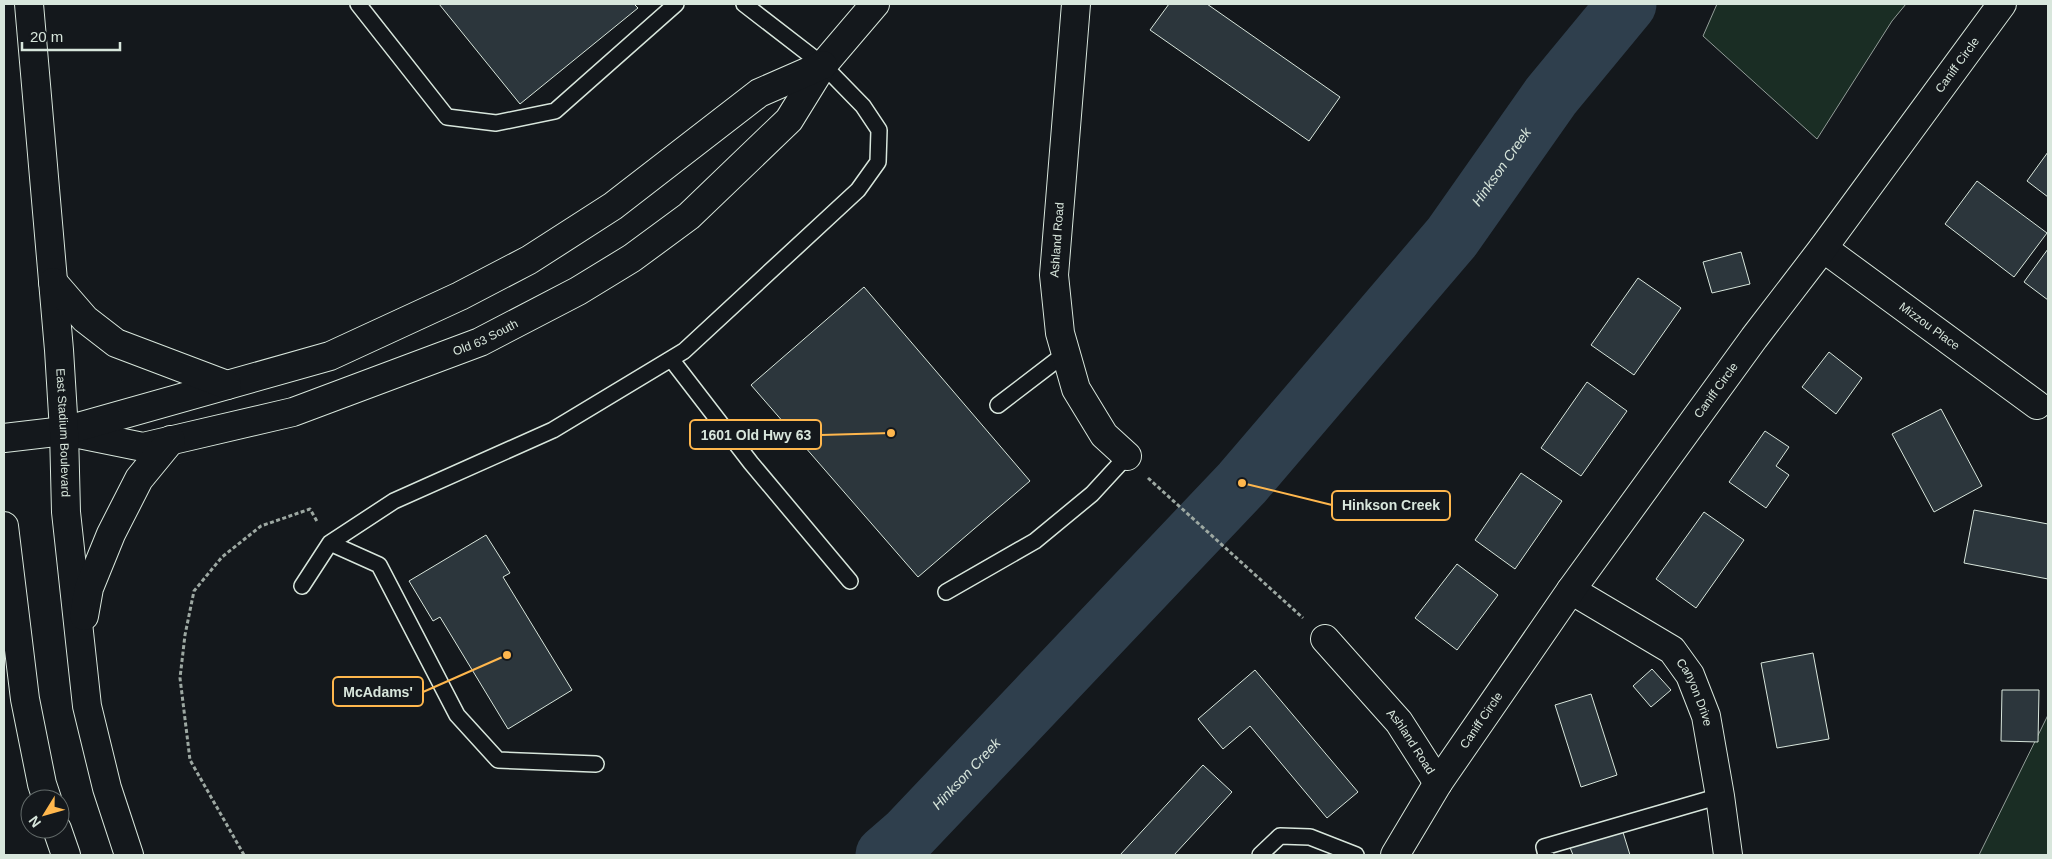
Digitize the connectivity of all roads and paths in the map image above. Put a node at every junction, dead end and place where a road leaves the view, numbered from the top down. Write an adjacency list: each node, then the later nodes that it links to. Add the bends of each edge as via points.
1 (29, 4): 10 (main road, East Stadium Boulevard)
2 (358, 4): 3 (lane, via 447,117 496,123 555,111)
3 (676, 4)
4 (744, 4): 8 (lane)
5 (875, 4): 8 (main road, Old 63 South)
6 (1076, 4): 11 (main road, Ashland Road, via 1054,275 1060,333)
7 (2002, 4): 9 (main road, Caniff Circle)
8 (823, 65): 12 (lane, via 863,106 879,130 878,162 858,190 684,351); 13 (main road, Old 63 South, via 759,94 613,206 529,260 330,356); 18 (main road, Old 63 South, via 789,120 689,216 632,258 578,290 480,342 293,412)
9 (1823, 248): 15 (main road, Mizzou Place); 26 (main road, Caniff Circle)
10 (53, 282): 13 (main road, via 85,319 116,343); 16 (main road, East Stadium Boulevard)
11 (1066, 353): 14 (lane); 19 (main road, Ashland Road, via 1076,389 1104,435)
12 (671, 359): 22 (lane, via 553,430 394,501); 24 (lane, via 750,463)
13 (228, 385): 16 (main road, Old 63 South)
14 (998, 405)
15 (2037, 405)
16 (64, 431): 17 (main road, Old 63 South); 18 (main road, Old 63 South, via 143,447); 29 (main road, East Stadium Boulevard, via 66,512)
17 (4, 438)
18 (171, 440): 29 (main road, via 139,479 111,534 89,588)
19 (1127, 456): 27 (lane, via 1092,494 1035,541)
20 (1157, 486): 28 (path)
21 (4, 526): 23 (main road)
22 (330, 543): 25 (lane); 31 (lane, via 380,565 457,715 498,760); 38 (path, via 310,509 261,526 222,557 194,590 180,678 190,760)
23 (7, 572): 33 (main road, via 25,699)
24 (850, 581)
25 (302, 586)
26 (1571, 590): 32 (main road, Caniff Circle); 34 (main road, Canyon Drive, via 1672,650 1690,675 1706,716)
27 (946, 592)
28 (1291, 606)
29 (80, 637): 37 (main road, East Stadium Boulevard, via 87,706 107,788)
30 (1325, 639): 32 (main road, Ashland Road, via 1399,722)
31 (596, 764)
32 (1438, 783): 41 (main road, Ashland Road)
33 (44, 789)
34 (1720, 796): 42 (lane, via 1544,847); 43 (main road, Canyon Drive)
35 (60, 839): 36 (main road)
36 (66, 855)
37 (129, 855)
38 (244, 855)
39 (1260, 855): 40 (lane, via 1280,836 1310,836)
40 (1356, 855)
41 (1395, 855)
42 (1546, 855)
43 (1728, 855)

